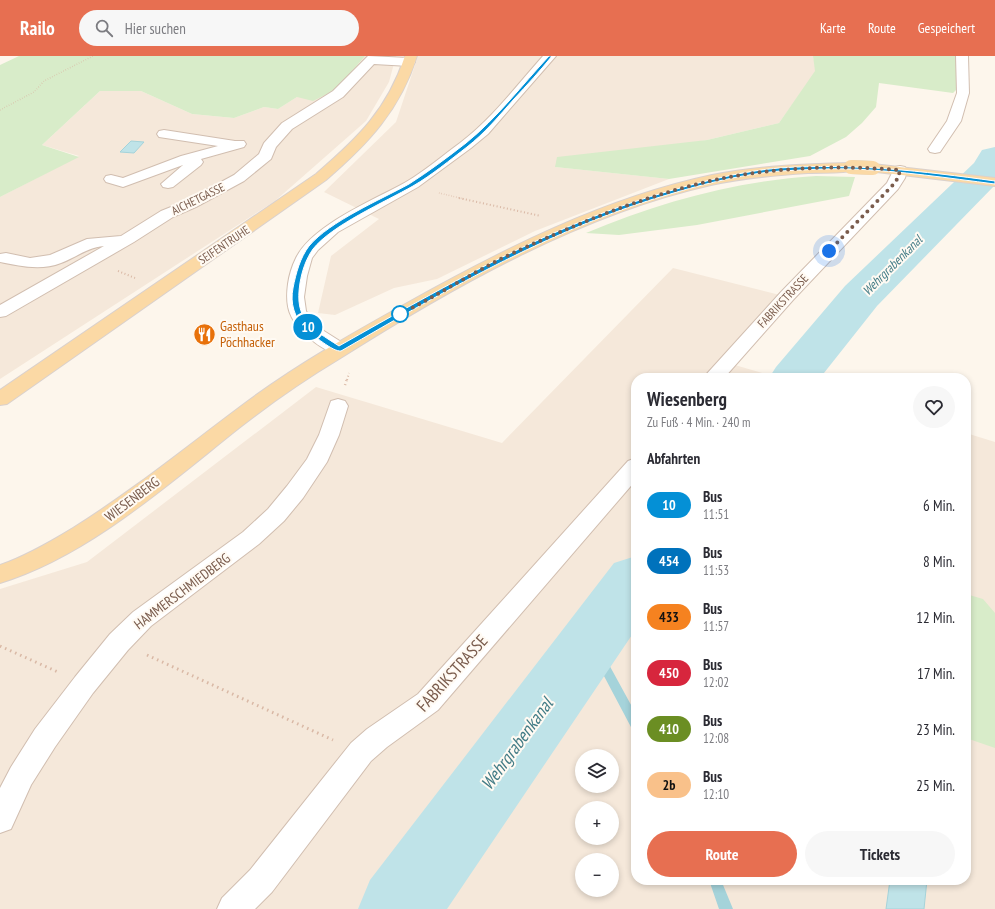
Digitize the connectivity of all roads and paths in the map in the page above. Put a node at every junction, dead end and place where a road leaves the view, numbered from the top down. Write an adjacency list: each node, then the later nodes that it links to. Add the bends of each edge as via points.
1 (93, 56): 6 (path, via 44,81 34,92)
2 (550, 56): 16 (street, via 483,131)
3 (962, 56): 10 (street, via 963,93 954,121)
4 (374, 58): 5 (street, AICHETGASSE); 9 (street, AICHETGASSE, via 338,94 287,126)
5 (410, 59): 21 (main road, SEIFENTRUHE, via 403,81 391,104 366,136 344,158 285,204)
6 (0, 110)
7 (164, 134): 8 (street)
8 (239, 144): 9 (street); 11 (street)
9 (269, 146): 18 (street, AICHETGASSE, via 266,156 239,178 167,214)
10 (935, 149)
11 (210, 152): 13 (street, via 123,183); 15 (street)
12 (900, 170): 14 (main road, WIESENBERG); 17 (main road, WIESENBERG, bridge, via 851,167 778,170 712,180 633,203); 24 (street, FABRIKSTRASSE, via 892,186)
13 (111, 179)
14 (995, 182)
15 (168, 184)
16 (413, 184): 17 (path, via 441,193); 23 (street, via 332,229 304,258 295,297 297,311 305,324)
17 (579, 224): 23 (main road, WIESENBERG, via 511,254)
18 (128, 239): 19 (street, via 93,242 54,260 30,263); 20 (street, AICHETGASSE)
19 (6, 258)
20 (92, 260): 21 (path, via 134,277); 22 (street, AICHETGASSE)
21 (157, 290): 25 (main road, SEIFENTRUHE)
22 (0, 312)
23 (339, 349): 28 (main road, WIESENBERG, via 258,404 106,519 52,552)
24 (718, 373)
25 (0, 399)
26 (338, 406): 29 (street, HAMMERSCHMIEDBERG, via 329,435 316,462 276,515 226,558 142,619)
27 (631, 472): 32 (street, FABRIKSTRASSE, via 428,702 372,741)
28 (2, 573)
29 (119, 642): 31 (street, HAMMERSCHMIEDBERG); 32 (path)
30 (0, 646): 31 (path)
31 (84, 685): 33 (street, HAMMERSCHMIEDBERG)
32 (361, 752): 36 (street, FABRIKSTRASSE, via 261,881)
33 (21, 776): 34 (street); 35 (street, HAMMERSCHMIEDBERG)
34 (0, 796)
35 (0, 819)
36 (233, 909)

